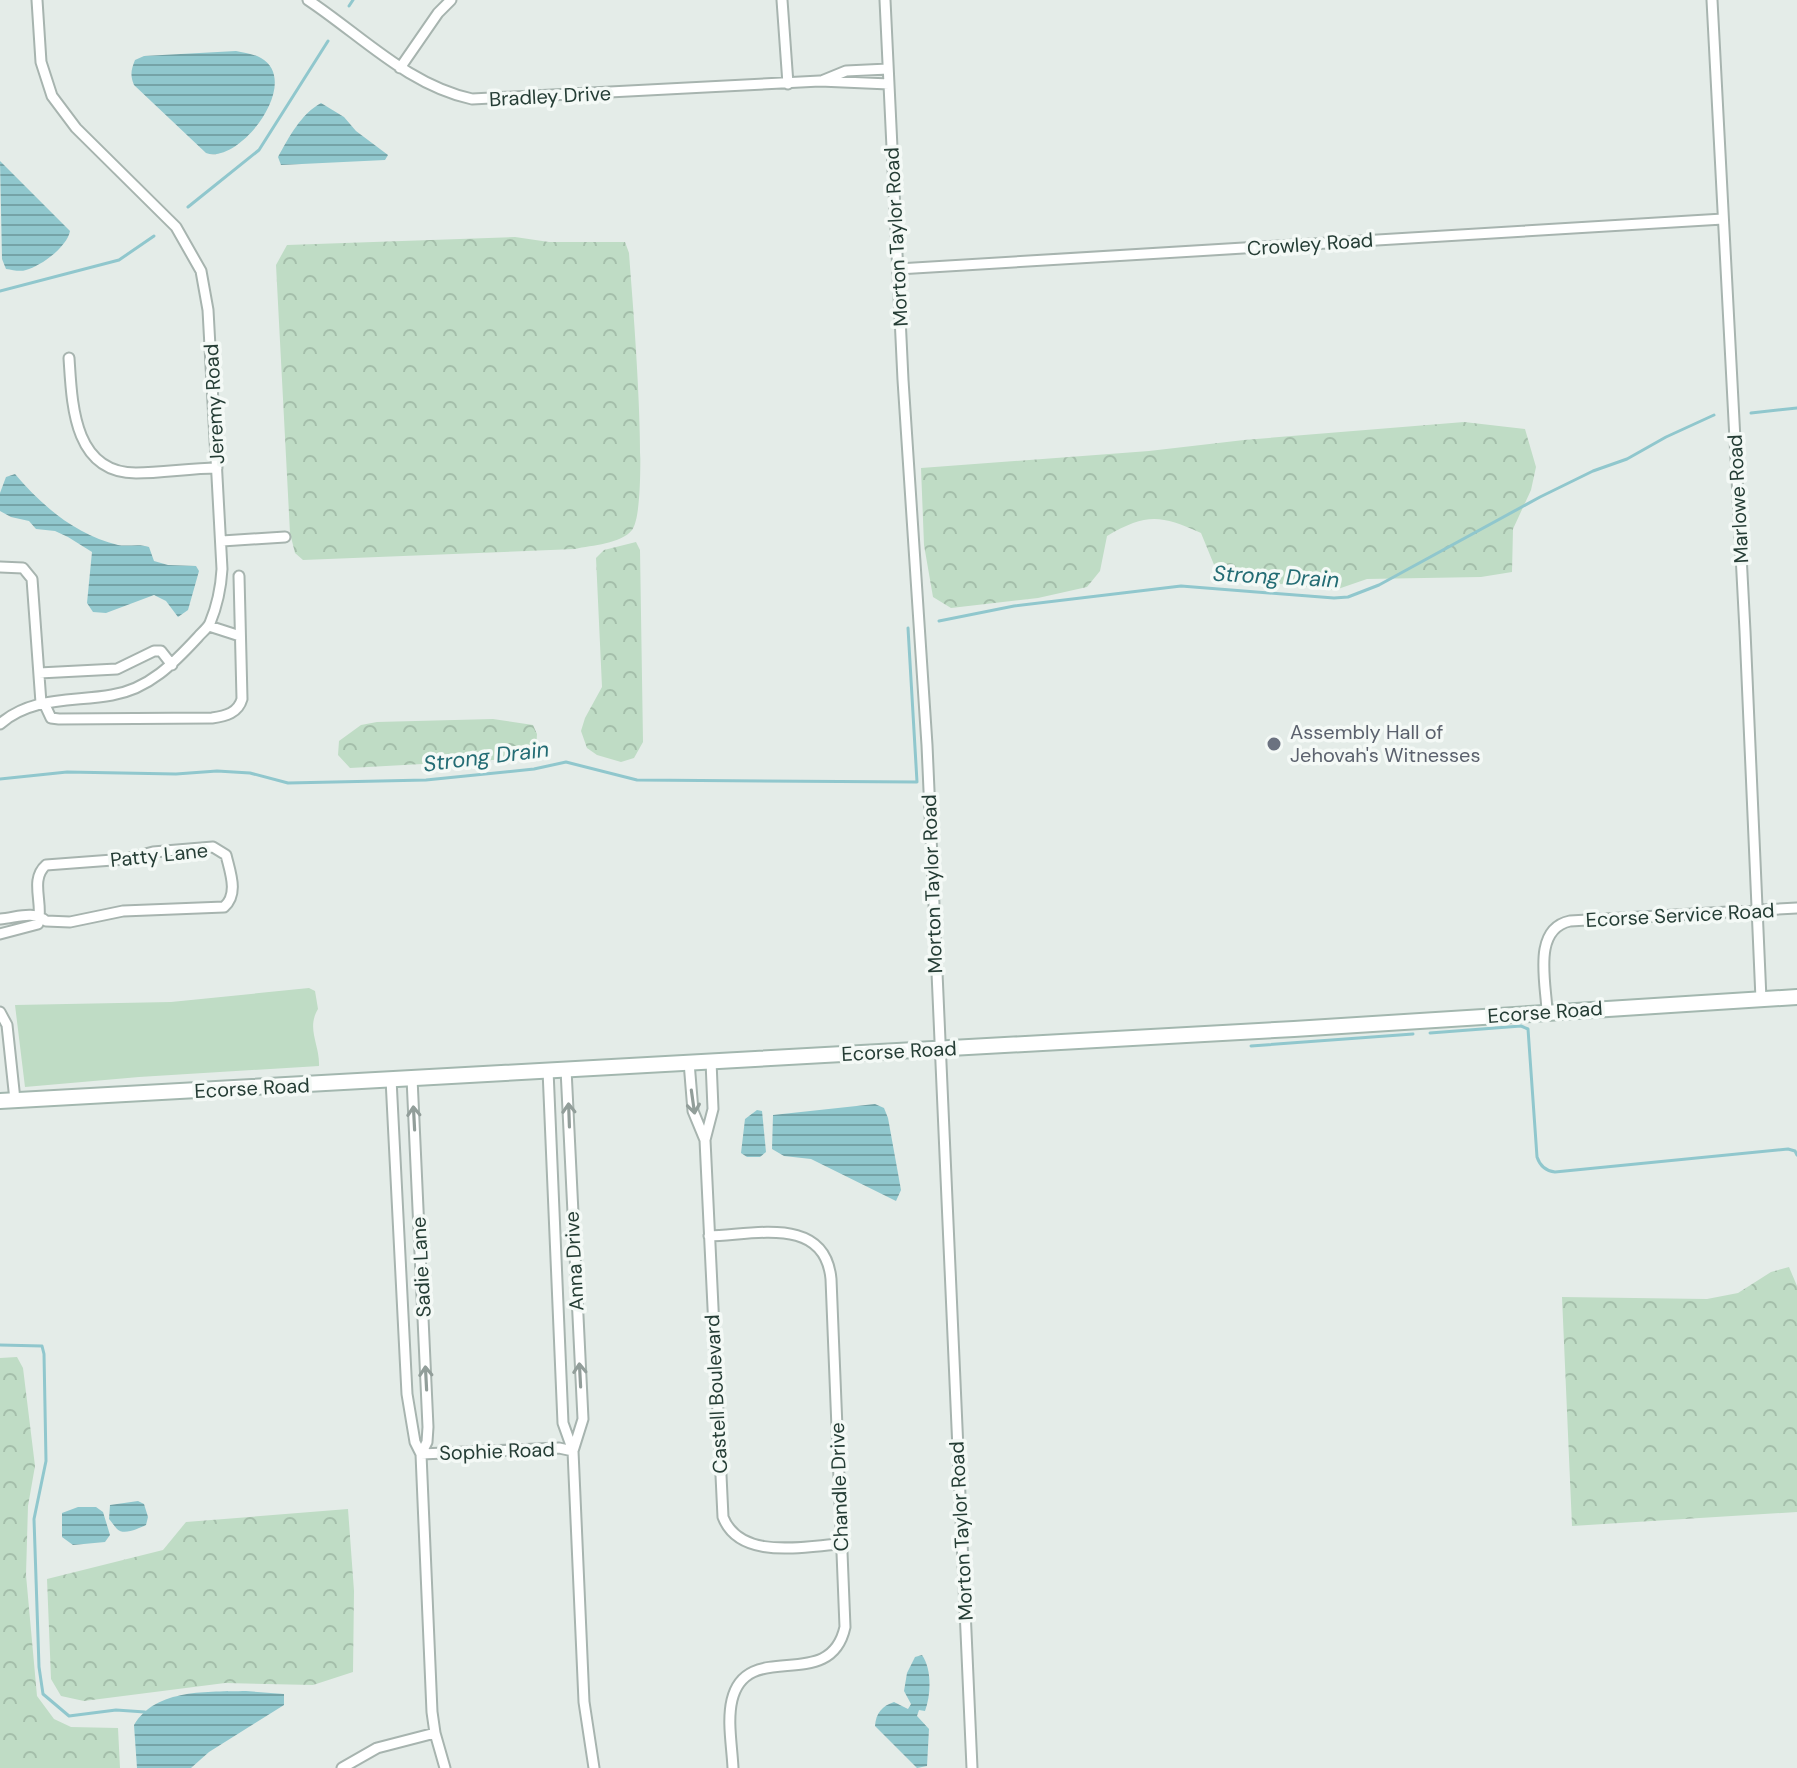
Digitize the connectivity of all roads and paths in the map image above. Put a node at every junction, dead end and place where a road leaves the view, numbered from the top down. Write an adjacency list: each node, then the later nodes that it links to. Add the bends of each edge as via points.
1 (37, 0): 15 (street, Jeremy Road, via 41,62 52,96 76,128 176,227 201,271)
2 (308, 0): 7 (street, Bradley Drive)
3 (451, 0): 7 (street)
4 (782, 0): 10 (street)
5 (885, 0): 8 (street, Morton Taylor Road)
6 (1712, 0): 12 (street, Marlowe Road)
7 (400, 68): 10 (street, Bradley Drive, via 439,90 484,100)
8 (888, 69): 9 (street, Bradley Drive, via 846,71); 11 (street, Morton Taylor Road)
9 (820, 81): 10 (street, Bradley Drive); 11 (street, Bradley Drive)
10 (788, 84)
11 (889, 84): 13 (street, Morton Taylor Road)
12 (1723, 219): 13 (street, Crowley Road); 27 (street, Marlowe Road)
13 (898, 269): 35 (street, Morton Taylor Road, via 927,745)
14 (69, 358): 15 (street, via 76,424 83,442 99,459 135,473)
15 (217, 468): 17 (street, Jeremy Road)
16 (285, 537): 17 (street)
17 (222, 541): 20 (street, Jeremy Road, via 221,582)
18 (0, 567): 23 (street, via 23,568 32,579)
19 (239, 576): 21 (street)
20 (209, 626): 21 (street); 22 (street, Jeremy Road)
21 (240, 636): 24 (street, via 242,699 224,716 59,719 51,718)
22 (172, 665): 23 (street, via 161,651 154,651 117,669); 24 (street, Jeremy Road, via 130,691)
23 (39, 673): 24 (street)
24 (42, 703): 25 (street, Jeremy Road)
25 (2, 719)
26 (1797, 908): 27 (street, Ecorse Service Road)
27 (1758, 910): 32 (street, Marlowe Road); 33 (street, Ecorse Service Road, via 1560,924 1545,945)
28 (40, 916): 28 (street, Patty Lane, via 70,922 123,911 224,907 233,887 226,855 213,847 51,863 37,877); 29 (street, Patty Lane); 30 (street, via 35,926)
29 (0, 919)
30 (0, 934)
31 (1797, 997): 32 (main road, Ecorse Road)
32 (1761, 999): 33 (main road, Ecorse Road)
33 (1547, 1011): 35 (main road, Ecorse Road)
34 (0, 1012): 42 (street, via 7,1025)
35 (938, 1049): 36 (main road, Ecorse Road); 53 (street, Morton Taylor Road)
36 (711, 1061): 37 (main road, Ecorse Road); 43 (street, Castell Boulevard, via 713,1109)
37 (689, 1062): 38 (main road, Ecorse Road); 43 (street, Castell Boulevard, one-way to 43, via 693,1111)
38 (566, 1069): 39 (main road, Ecorse Road); 45 (street, Anna Drive, one-way to 38, via 583,1419)
39 (548, 1070): 40 (main road, Ecorse Road); 45 (street, Anna Drive, via 563,1423)
40 (412, 1078): 41 (main road, Ecorse Road); 46 (street, Sadie Lane, one-way to 40, via 428,1427)
41 (391, 1079): 42 (main road, Ecorse Road); 46 (street, Sadie Lane, via 407,1394)
42 (8, 1100)
43 (705, 1140): 44 (street, Castell Boulevard)
44 (709, 1236): 47 (street, Castell Boulevard, via 726,1525 744,1542 760,1547); 47 (street, Chandle Drive, via 795,1234 814,1243 827,1260)
45 (573, 1451): 46 (street, Sophie Road); 51 (street, Anna Drive, via 584,1702)
46 (421, 1454): 48 (street, Sadie Lane)
47 (841, 1544): 52 (street, Chandle Drive, via 841,1640 820,1661 765,1667 743,1678 731,1706)
48 (435, 1733): 49 (street, via 377,1748); 50 (street, Sadie Lane)
49 (342, 1768)
50 (445, 1768)
51 (594, 1768)
52 (733, 1768)
53 (972, 1768)

